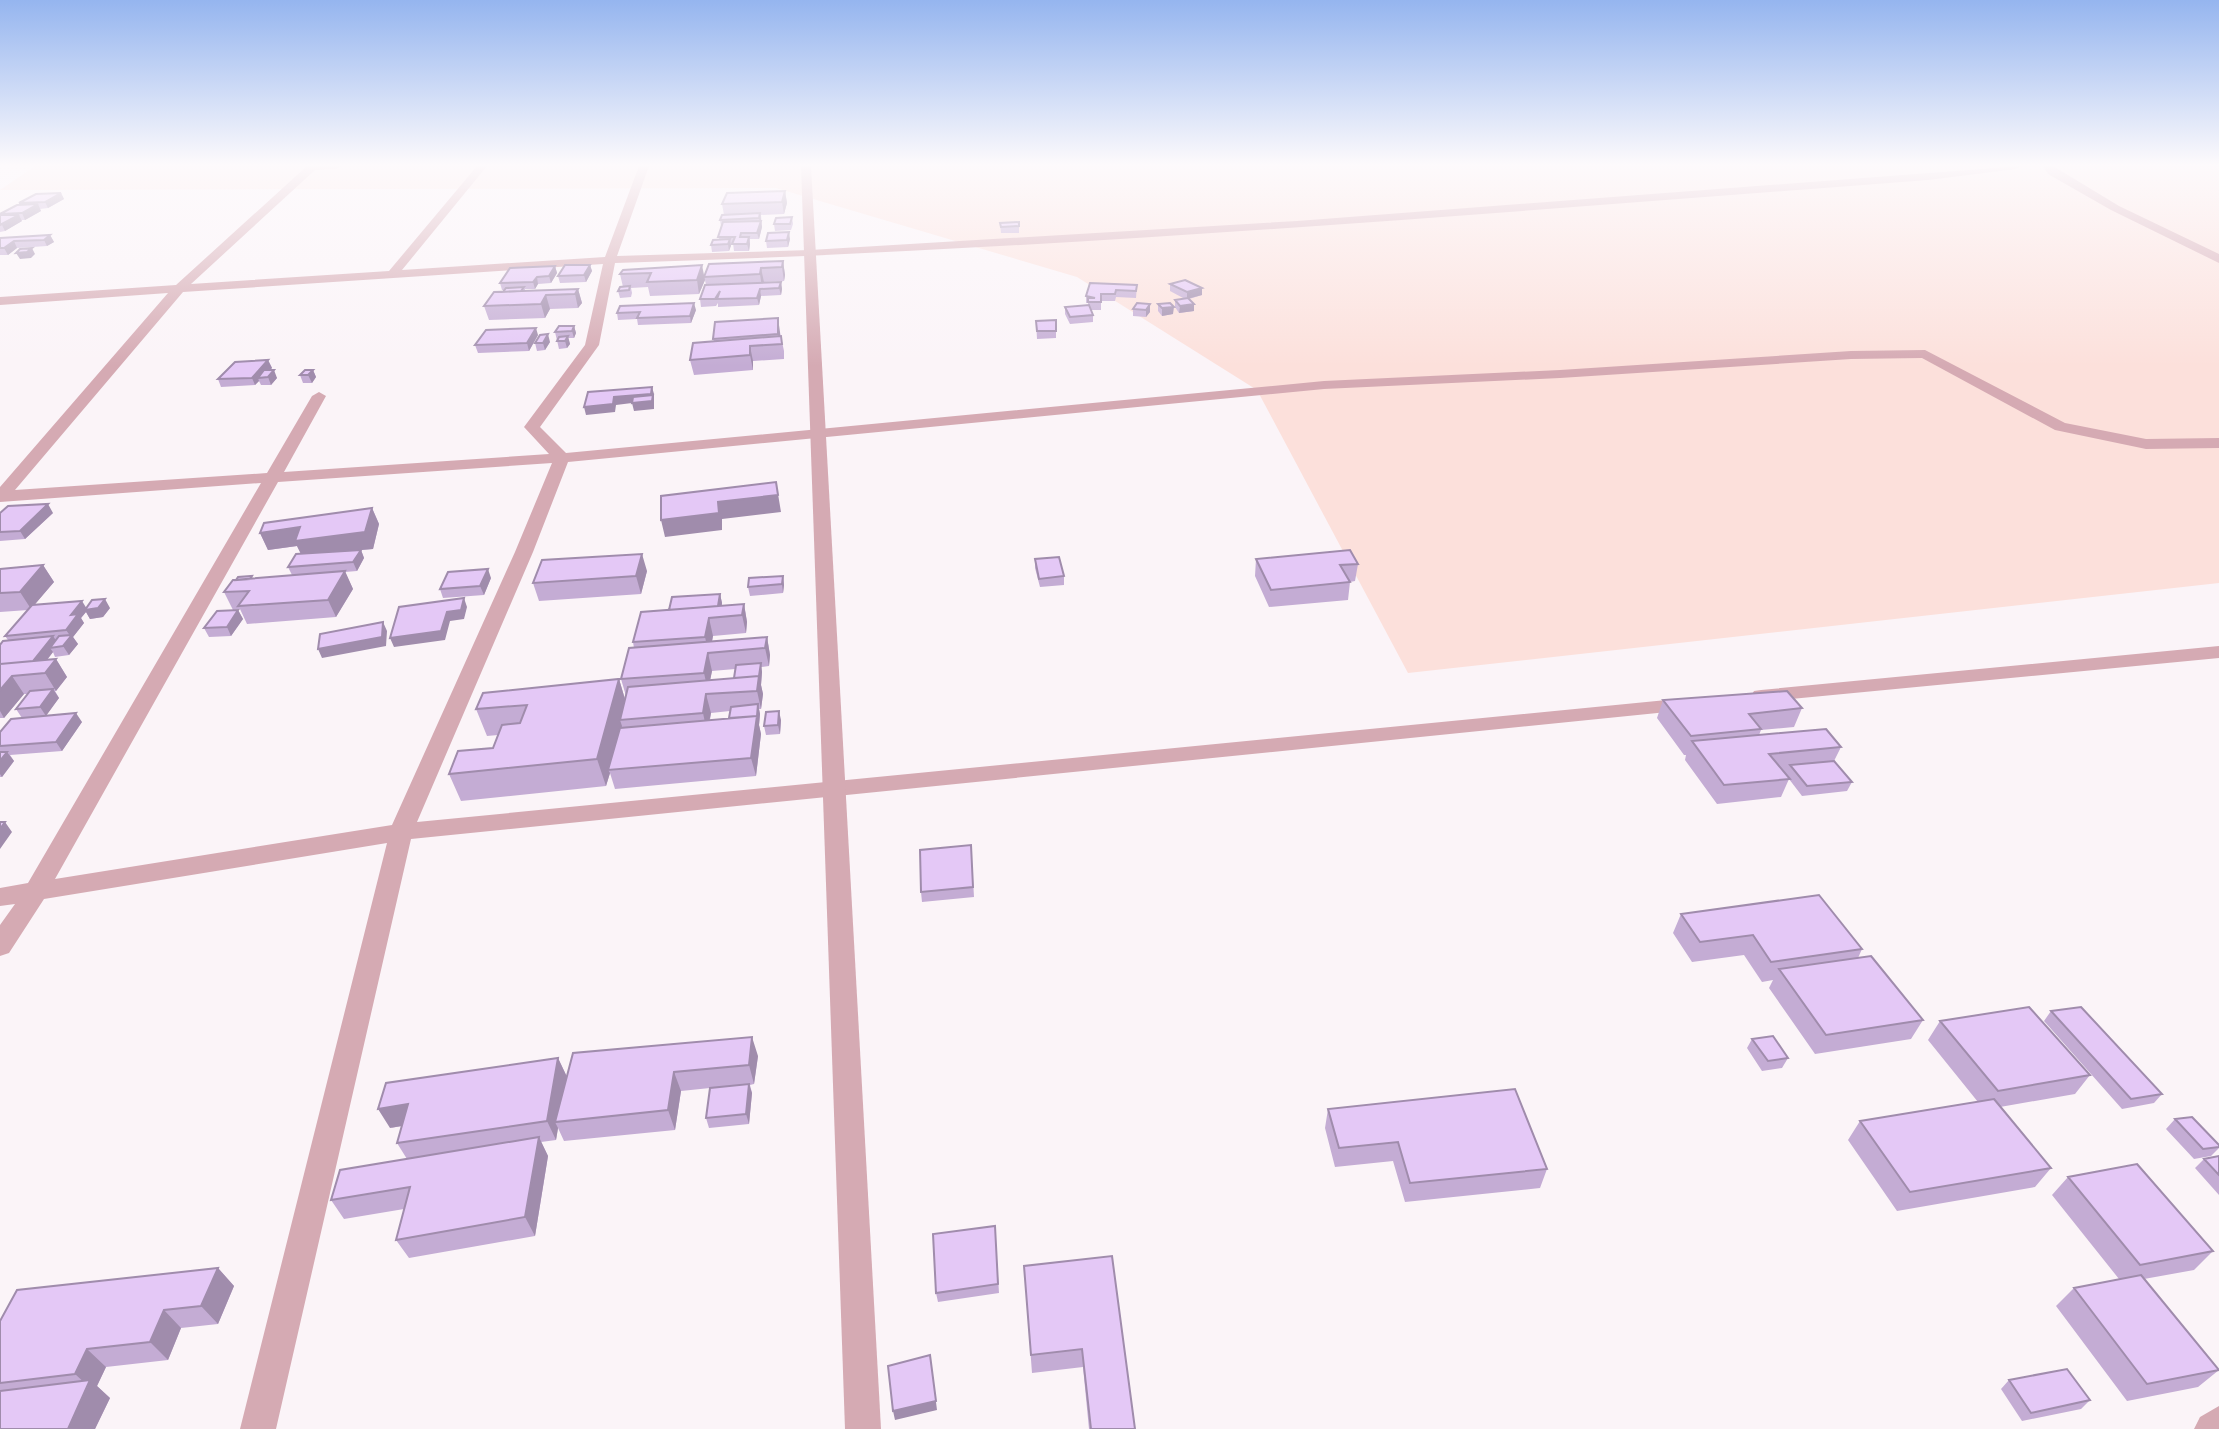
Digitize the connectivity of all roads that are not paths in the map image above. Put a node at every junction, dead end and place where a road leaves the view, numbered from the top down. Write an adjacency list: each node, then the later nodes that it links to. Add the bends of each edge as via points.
1 (240, 233): 11 (street)
2 (427, 233): 10 (street)
3 (620, 233): 9 (street)
4 (809, 233): 7 (street)
5 (1156, 233): 7 (street)
6 (2165, 233): 8 (street)
7 (810, 254): 9 (street); 14 (street)
8 (2219, 259)
9 (610, 260): 10 (street); 16 (street, via 592,345 531,427)
10 (393, 274): 11 (street)
11 (179, 289): 12 (street); 18 (street)
12 (0, 301)
13 (319, 396): 17 (street)
14 (818, 432): 15 (street, via 1324,385 1925,354 2060,427 2146,444); 16 (street); 22 (street)
15 (2219, 443)
16 (562, 458): 17 (street); 23 (street)
17 (273, 475): 18 (street); 24 (street)
18 (0, 496)
19 (2219, 652): 20 (street)
20 (1734, 699)
21 (1706, 702): 22 (street)
22 (834, 787): 23 (street); 29 (street)
23 (401, 832): 24 (street); 28 (street)
24 (34, 894): 25 (street); 26 (street)
25 (0, 897)
26 (0, 946)
27 (2219, 1424): 30 (street)
28 (257, 1429)
29 (863, 1429)
30 (2212, 1429)

